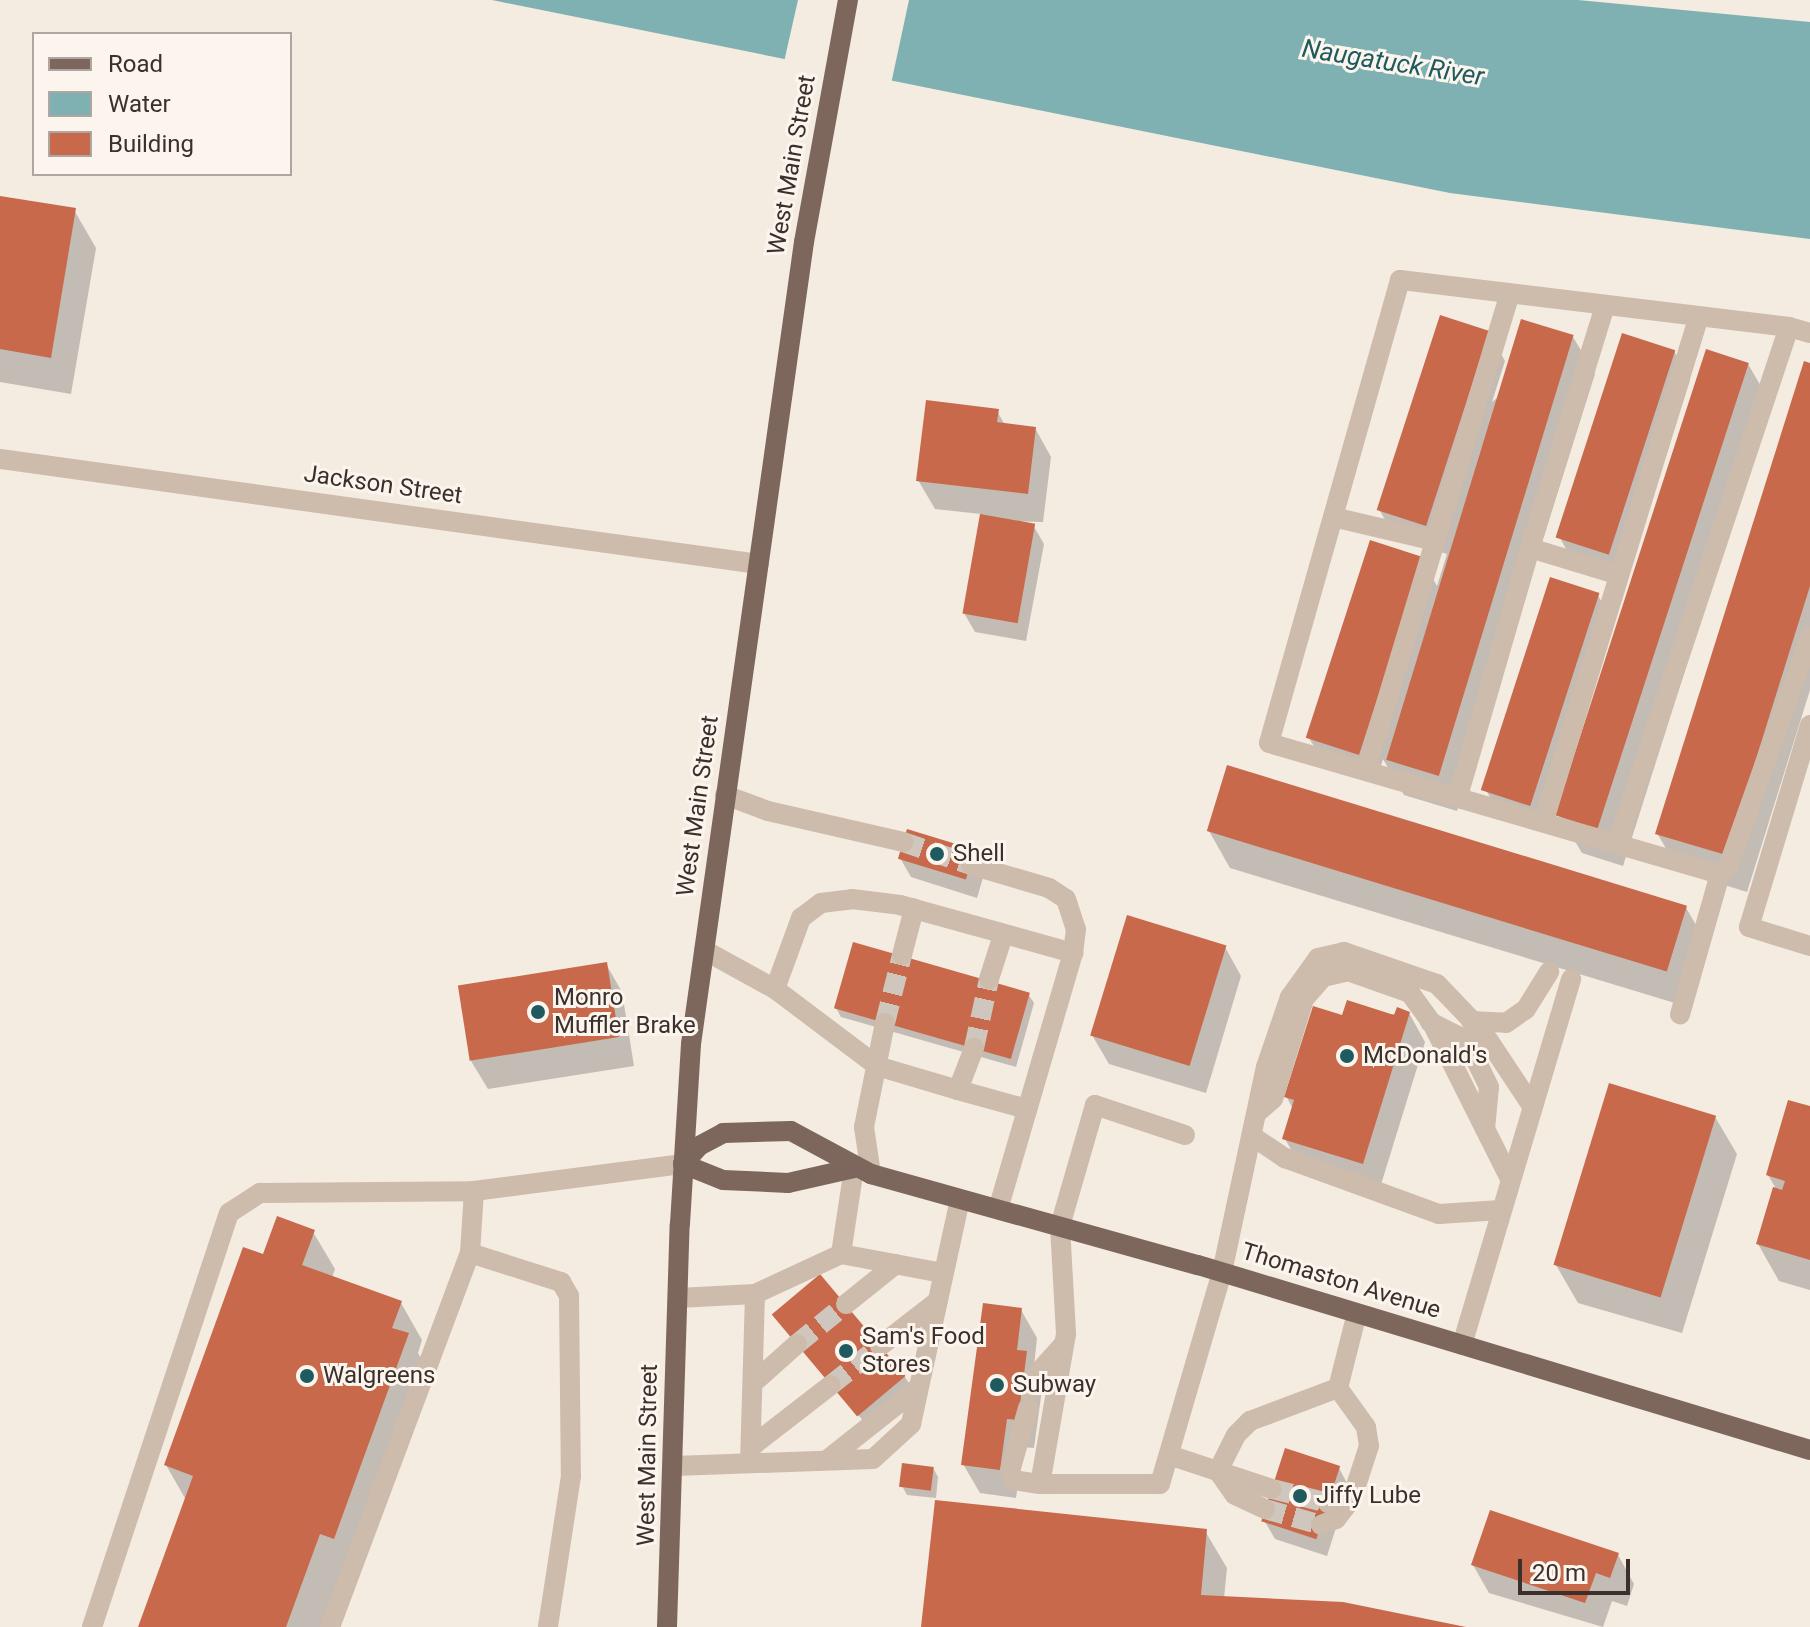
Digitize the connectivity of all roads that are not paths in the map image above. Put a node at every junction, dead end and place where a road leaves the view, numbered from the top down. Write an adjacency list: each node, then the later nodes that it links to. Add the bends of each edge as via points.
1 (848, 0): 11 (main road, West Main Street, via 820,147)
2 (1510, 293): 3 (street); 8 (street, via 1400,280); 9 (street)
3 (1605, 305): 4 (street); 10 (street)
4 (1699, 316): 5 (street); 12 (street)
5 (1789, 327): 6 (street); 19 (street)
6 (1810, 333)
7 (0, 459): 11 (street, Jackson Street)
8 (1333, 517): 9 (street); 15 (street, via 1269,743)
9 (1435, 541): 15 (street)
10 (1530, 548): 12 (street); 17 (street)
11 (759, 564): 16 (main road, West Main Street)
12 (1619, 575): 18 (street)
13 (1810, 637): 22 (street, via 1727,870)
14 (1810, 725): 25 (street, via 1749,927)
15 (1366, 770): 17 (street)
16 (725, 795): 20 (street, via 781,815); 26 (main road, West Main Street)
17 (1458, 796): 18 (street)
18 (1544, 820): 19 (street)
19 (1618, 841): 22 (street)
20 (903, 842)
21 (971, 865): 27 (street, via 1049,888 1066,899 1076,929)
22 (1720, 874): 33 (street)
23 (914, 909): 24 (street); 28 (street); 32 (street, via 852,899 821,903 801,918)
24 (1003, 935): 27 (street); 30 (street)
25 (1810, 946)
26 (704, 950): 32 (street); 44 (main road, West Main Street)
27 (1073, 953): 40 (street)
28 (902, 955)
29 (1549, 972): 34 (street, via 1526,1009 1506,1023)
30 (989, 979)
31 (1571, 979): 39 (street)
32 (775, 989): 37 (street)
33 (1680, 1014)
34 (1471, 1021): 39 (street); 41 (street, via 1437,984 1344,952 1318,958 1290,997)
35 (885, 1023): 37 (street)
36 (974, 1048): 38 (street)
37 (877, 1066): 38 (street); 45 (street, via 864,1127)
38 (958, 1090): 40 (street)
39 (1532, 1106): 46 (street)
40 (1027, 1109): 49 (street)
41 (1256, 1114): 43 (street); 46 (street, via 1273,1099 1304,999 1323,977 1348,971 1410,993)
42 (1185, 1135): 51 (street, via 1095,1105)
43 (1252, 1136): 50 (street, via 1285,1158 1439,1214); 55 (street)
44 (683, 1164): 45 (main road, Thomaston Avenue, via 723,1180 788,1183); 45 (main road, Thomaston Avenue, via 713,1136 767,1129 810,1137); 47 (street); 58 (main road, West Main Street)
45 (862, 1171): 48 (main road, Thomaston Avenue); 53 (street)
46 (1510, 1179): 50 (street)
47 (474, 1191): 52 (street); 77 (street, via 260,1193 229,1213)
48 (960, 1199): 49 (main road, Thomaston Avenue); 56 (street)
49 (998, 1209): 51 (main road, Thomaston Avenue)
50 (1501, 1210): 64 (street)
51 (1060, 1226): 55 (main road, Thomaston Avenue); 63 (street)
52 (470, 1253): 78 (street); 79 (street, via 561,1282 569,1296 571,1476)
53 (841, 1254): 54 (street); 57 (street)
54 (896, 1264): 56 (street); 60 (street)
55 (1222, 1272): 61 (main road, Thomaston Avenue); 71 (street)
56 (943, 1273): 59 (street)
57 (755, 1294): 58 (street); 66 (street)
58 (678, 1298): 72 (main road, West Main Street)
59 (938, 1301): 65 (street); 70 (street, via 911,1424 873,1459)
60 (846, 1304)
61 (1357, 1313): 64 (main road, Thomaston Avenue); 68 (street)
62 (797, 1344): 66 (street)
63 (1063, 1345): 74 (street); 74 (street, via 1037,1374 1010,1471 1014,1480)
64 (1462, 1345): 69 (main road, Thomaston Avenue)
65 (880, 1346)
66 (753, 1383): 70 (street)
67 (831, 1385): 70 (street)
68 (1338, 1388): 73 (street, via 1250,1421 1236,1435); 76 (street, via 1366,1427 1369,1446 1337,1505 1336,1519)
69 (1810, 1450)
70 (751, 1455): 72 (street)
71 (1169, 1455): 73 (street); 74 (street, via 1160,1484)
72 (674, 1466): 80 (main road, West Main Street)
73 (1218, 1471): 75 (street)
74 (1040, 1484)
75 (1268, 1499)
76 (1321, 1525)
77 (92, 1627)
78 (330, 1627)
79 (548, 1627)
80 (667, 1627)

